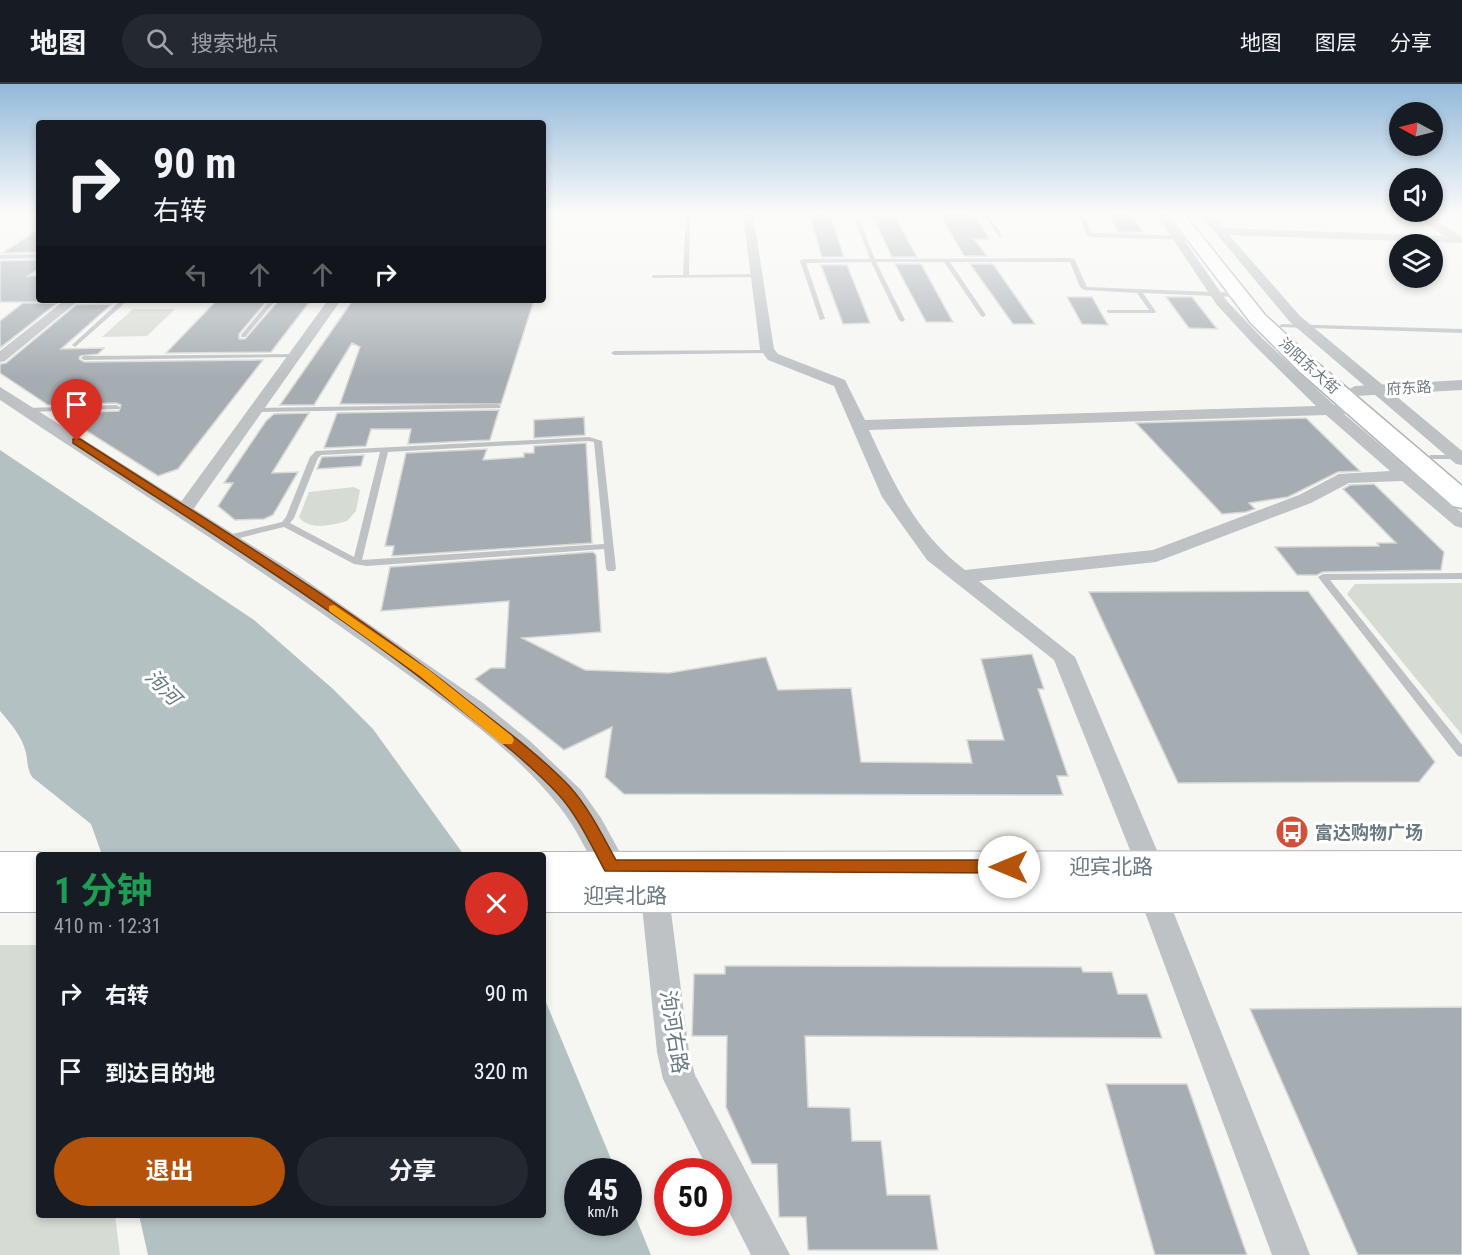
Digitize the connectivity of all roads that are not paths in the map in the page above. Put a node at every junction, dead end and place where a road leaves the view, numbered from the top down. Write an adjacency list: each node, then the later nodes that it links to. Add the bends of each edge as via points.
1 (686, 269): 13 (lane)
2 (754, 269): 11 (street)
3 (806, 269): 23 (lane)
4 (877, 269): 24 (lane)
5 (951, 269): 22 (lane)
6 (1076, 269): 14 (lane, via 1086,289)
7 (1202, 269): 15 (street)
8 (1213, 269): 16 (highway, 泃阳东大街)
9 (1232, 269): 25 (highway, 泃阳东大街)
10 (1252, 269): 26 (street)
11 (755, 276): 13 (lane); 30 (street)
12 (654, 277): 13 (lane)
13 (686, 277)
14 (1139, 291): 15 (lane); 21 (lane, via 1153,312)
15 (1216, 294): 16 (lane); 41 (street, via 1263,347)
16 (1238, 295): 38 (highway, 泃阳东大街, via 1275,335)
17 (69, 303): 33 (street)
18 (122, 303): 29 (lane)
19 (270, 303): 28 (lane)
20 (333, 303): 32 (street)
21 (1109, 311)
22 (983, 315)
23 (822, 319)
24 (902, 320)
25 (1282, 326): 26 (lane); 38 (highway, 泃阳东大街)
26 (1304, 327): 27 (lane); 36 (street)
27 (1462, 331)
28 (243, 336)
29 (75, 345)
30 (769, 352): 31 (lane); 44 (street, via 773,357 835,379 843,387)
31 (614, 353)
32 (295, 355): 34 (lane); 43 (street)
33 (0, 358)
34 (84, 358)
35 (1462, 385): 36 (street, 府东路)
36 (1377, 390): 38 (street, 府东路); 46 (street)
37 (0, 392): 42 (street)
38 (1356, 400): 41 (street); 47 (highway, 泃阳东大街)
39 (497, 406): 43 (lane)
40 (116, 407): 42 (lane)
41 (1331, 409): 44 (street); 48 (street)
42 (28, 410): 51 (street)
43 (256, 410): 51 (street)
44 (860, 424): 59 (street, via 891,497 934,556)
45 (385, 450): 53 (lane, via 319,453); 55 (lane, via 589,438 598,441); 56 (lane)
46 (1461, 458): 47 (lane)
47 (1432, 466): 48 (street); 49 (highway, 泃阳东大街); 50 (highway, 泃阳东大街)
48 (1407, 475): 52 (street); 59 (street, via 1345,478 1295,503 1156,556)
49 (1462, 482)
50 (1462, 500)
51 (184, 510): 54 (street)
52 (1462, 522)
53 (285, 524): 54 (lane); 56 (lane)
54 (226, 538): 64 (street, via 424,673 564,790 583,816)
55 (608, 546): 56 (lane); 57 (lane)
56 (357, 562)
57 (611, 569)
58 (1462, 576): 60 (lane, via 1323,577)
59 (960, 577): 65 (street, via 1064,657)
60 (1462, 753)
61 (1462, 866): 65 (main road, 迎宾北路)
62 (0, 867): 63 (main road)
63 (36, 867)
64 (582, 874): 65 (main road, 迎宾北路); 66 (main road, 迎宾北路); 69 (main road, 迎宾北路)
65 (1152, 881): 69 (main road, 迎宾北路); 70 (main road, 迎宾北路); 72 (street)
66 (546, 894)
67 (0, 896): 68 (main road)
68 (36, 896)
69 (656, 896): 71 (street, 泃河右路, via 673,1053 680,1079)
70 (1462, 896)
71 (771, 1255)
72 (1291, 1255)

